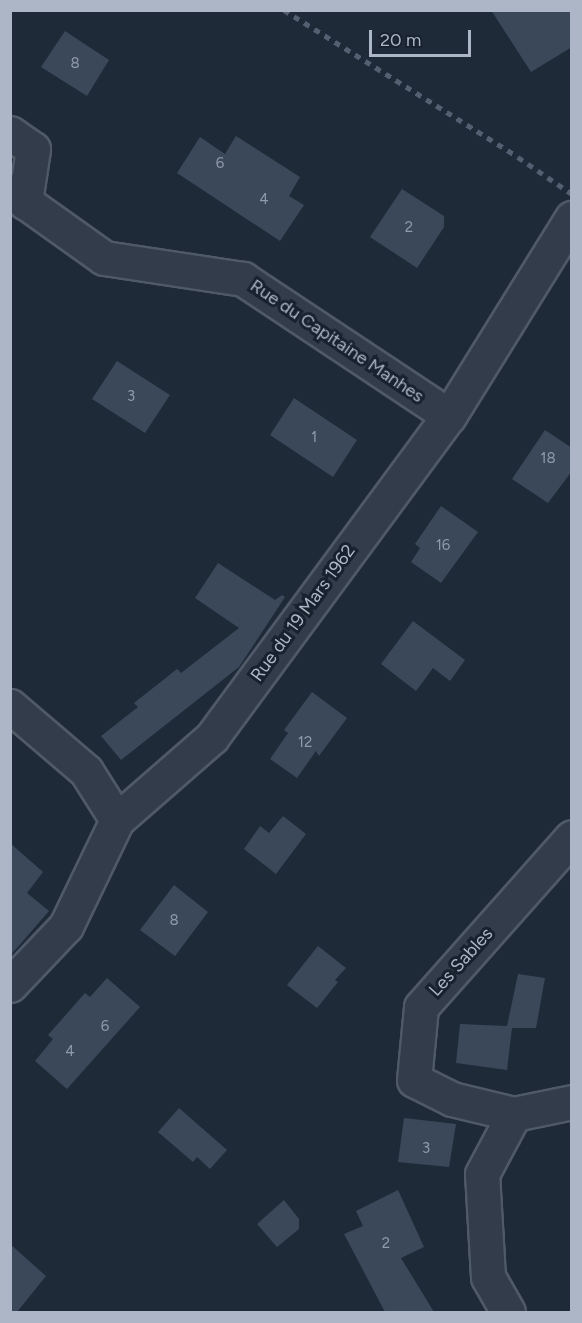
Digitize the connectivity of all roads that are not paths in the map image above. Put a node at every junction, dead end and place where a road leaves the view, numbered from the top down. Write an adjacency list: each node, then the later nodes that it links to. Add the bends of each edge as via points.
1 (10, 133): 2 (street, Rue du Capitaine Manhes, via 33,149)
2 (18, 197): 4 (street, Rue du Capitaine Manhes, via 104,258 243,279)
3 (572, 218): 4 (street, Rue du 19 Mars 1962)
4 (448, 416): 6 (street, Rue du 19 Mars 1962, via 212,737)
5 (10, 706): 6 (street, via 86,771)
6 (117, 820): 8 (street, Rue du 19 Mars 1962, via 66,926)
7 (572, 837): 10 (street, Les Sables, via 421,1007 414,1080 452,1099)
8 (10, 985)
9 (572, 1102): 10 (street)
10 (514, 1114): 11 (street, via 482,1174 488,1277)
11 (508, 1312)

